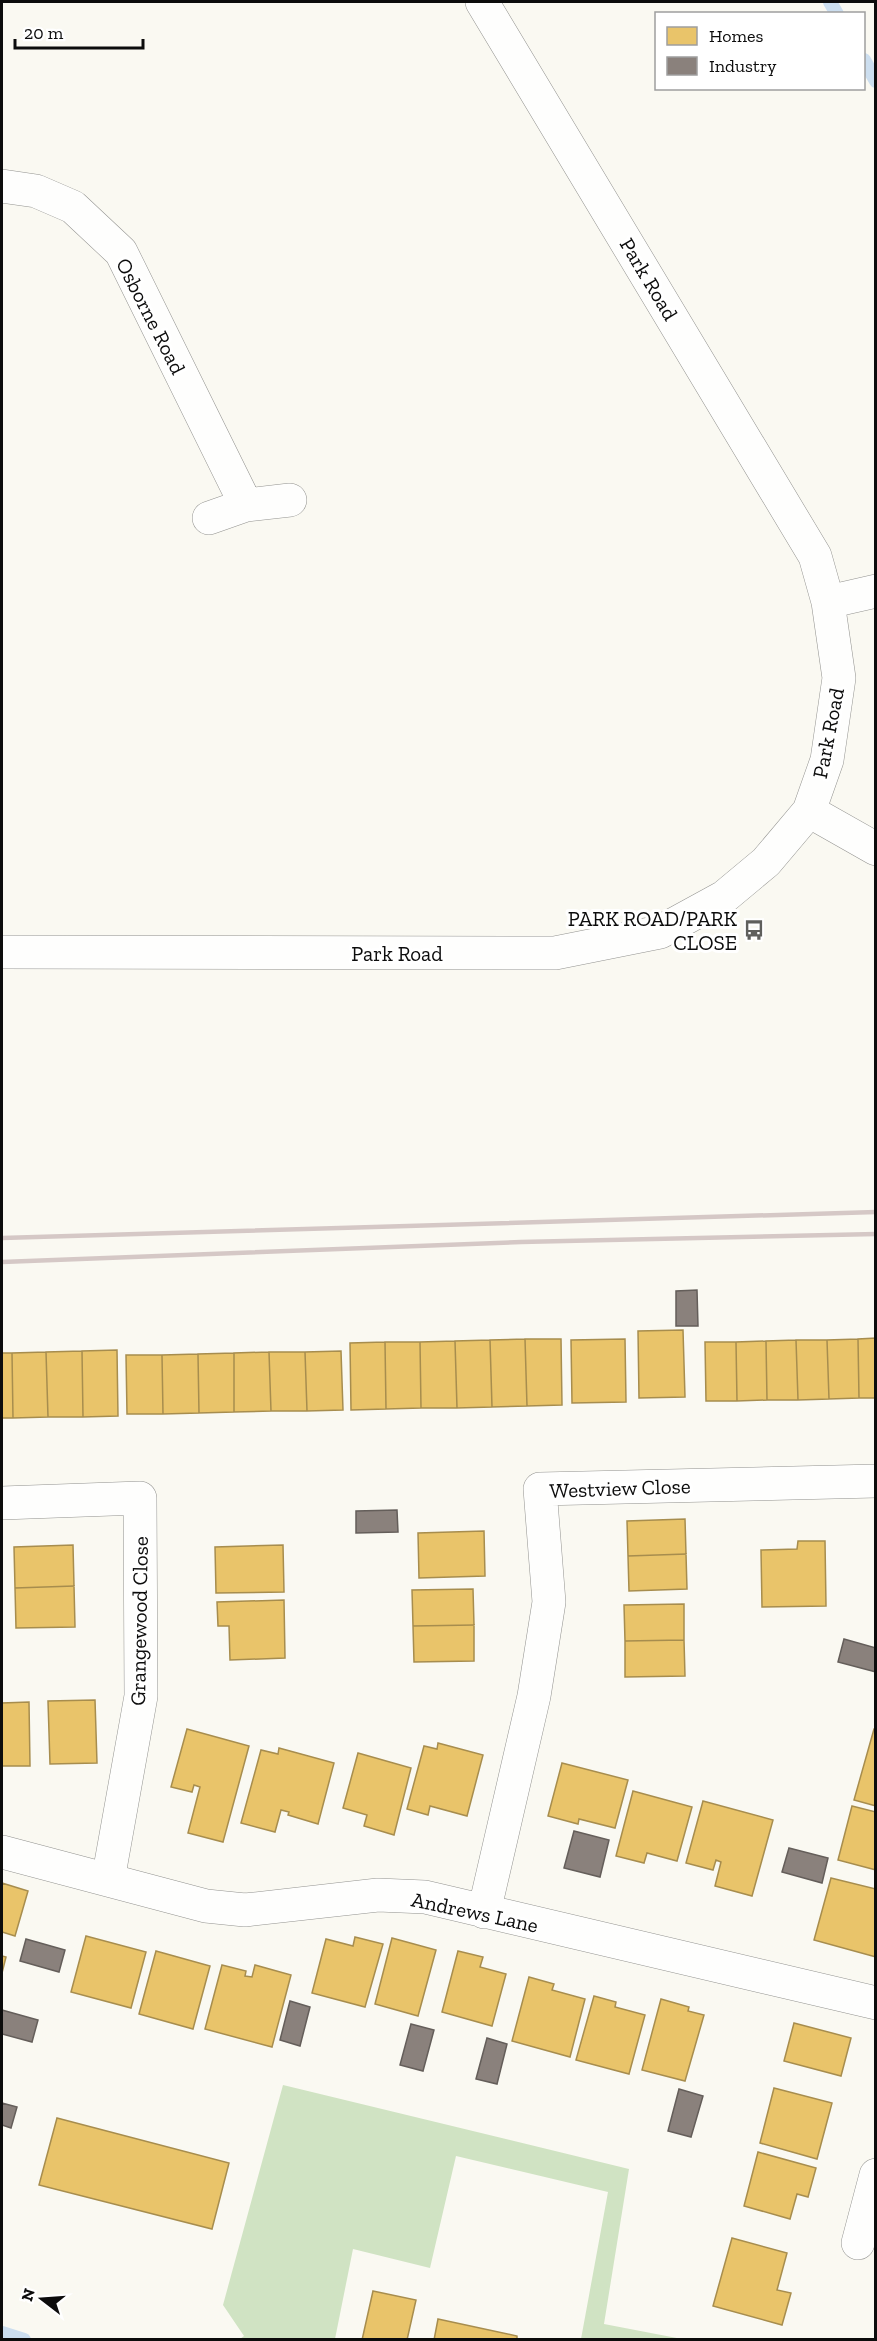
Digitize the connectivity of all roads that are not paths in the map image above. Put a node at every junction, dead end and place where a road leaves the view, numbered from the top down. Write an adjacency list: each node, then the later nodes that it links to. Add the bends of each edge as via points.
1 (482, 2): 7 (street, Park Road, via 815,556)
2 (2, 186): 4 (street, Osborne Road, via 36,191 74,207 121,252)
3 (290, 500): 4 (street)
4 (246, 505): 5 (street)
5 (209, 518)
6 (876, 591): 7 (street)
7 (828, 602): 8 (street, Park Road, via 839,678 827,760)
8 (809, 811): 9 (street); 10 (street, Park Road, via 766,862 724,897 660,932 555,953)
9 (876, 849)
10 (2, 952)
11 (876, 1480): 15 (street, Westview Close, via 540,1489 549,1602 534,1696)
12 (2, 1503): 14 (street, Grangewood Close, via 140,1498 141,1696)
13 (2, 1852): 14 (street, Andrews Lane)
14 (108, 1880): 15 (street, Andrews Lane, via 206,1906 245,1910 378,1895 425,1897)
15 (484, 1912): 16 (street, Andrews Lane)
16 (876, 2003)
17 (876, 2175): 18 (street)
18 (858, 2243)

